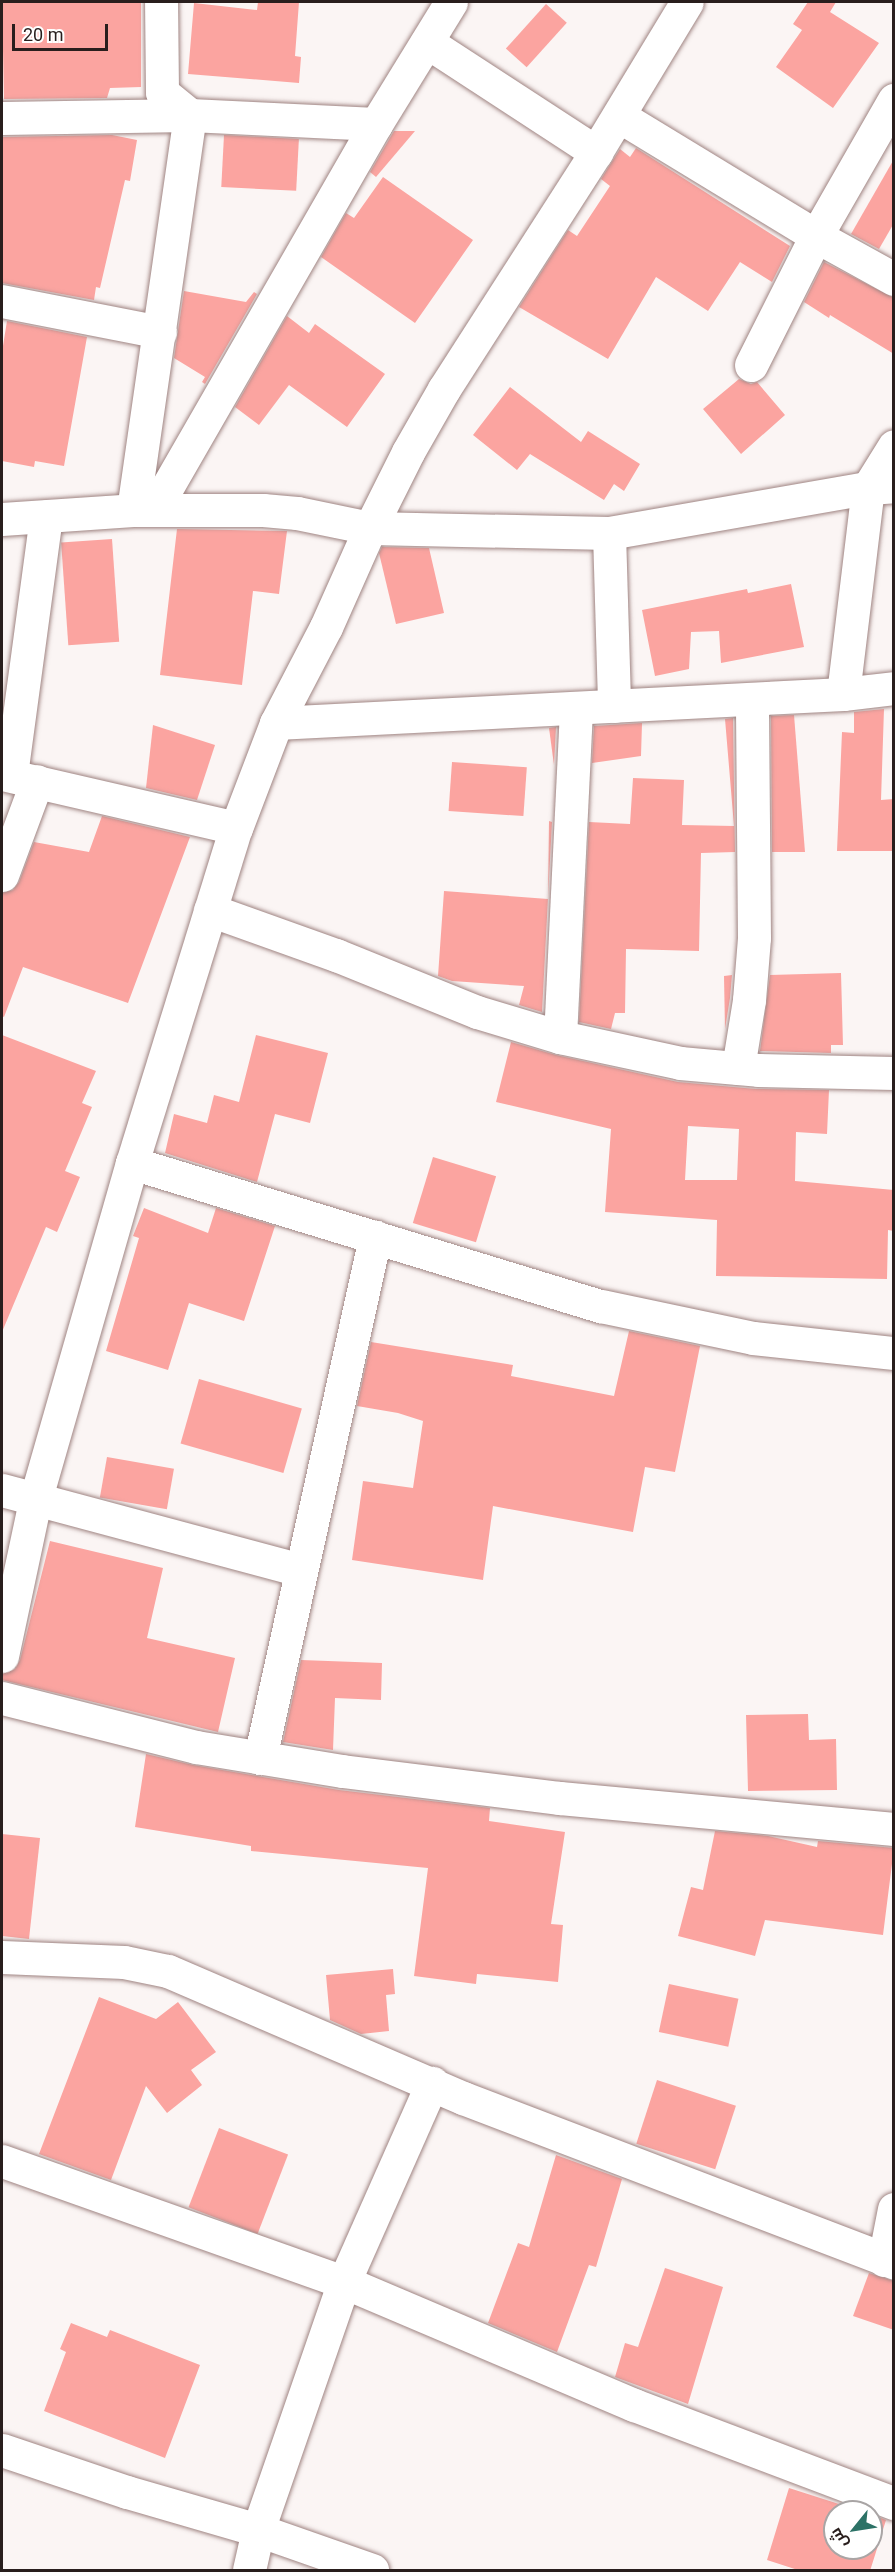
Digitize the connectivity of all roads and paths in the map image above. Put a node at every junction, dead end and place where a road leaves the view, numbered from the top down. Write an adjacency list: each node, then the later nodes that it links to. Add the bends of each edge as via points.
1 (161, 2): 6 (street, via 162,92)
2 (451, 2): 4 (street)
3 (687, 2): 7 (street)
4 (427, 42): 9 (street); 10 (street)
5 (894, 100): 11 (street)
6 (190, 115): 8 (street); 9 (street); 14 (street)
7 (619, 116): 10 (street); 11 (street)
8 (2, 118)
9 (376, 124): 18 (street)
10 (597, 152): 21 (street, via 444,389)
11 (816, 236): 12 (street); 15 (street)
12 (894, 279)
13 (2, 301): 14 (street)
14 (160, 332): 18 (street)
15 (751, 365)
16 (894, 446): 17 (street)
17 (881, 487): 22 (street); 24 (street)
18 (144, 510): 19 (street); 21 (street, via 274,511)
19 (46, 516): 20 (street); 29 (street)
20 (2, 519)
21 (370, 528): 22 (street); 28 (street, via 335,608)
22 (609, 533): 26 (street)
23 (894, 688): 24 (street)
24 (843, 694): 25 (street)
25 (752, 699): 26 (street); 34 (street, via 754,938)
26 (614, 706): 27 (street)
27 (576, 708): 28 (street); 33 (street)
28 (276, 723): 30 (street)
29 (16, 777): 30 (street); 31 (street)
30 (236, 828): 32 (street)
31 (2, 874)
32 (210, 910): 33 (street, via 477,1012); 36 (street)
33 (560, 1037): 34 (street, via 680,1063)
34 (738, 1068): 35 (street)
35 (894, 1073)
36 (132, 1163): 37 (street); 40 (street)
37 (375, 1237): 38 (street, via 601,1306 694,1327 753,1338); 41 (street)
38 (894, 1353)
39 (2, 1491): 40 (street)
40 (35, 1501): 41 (street); 42 (street)
41 (300, 1570): 44 (street)
42 (2, 1656)
43 (2, 1698): 44 (street, via 195,1747)
44 (260, 1758): 45 (street, via 560,1798)
45 (894, 1829)
46 (2, 1957): 47 (street, via 124,1962 168,1971)
47 (432, 2083): 50 (street); 51 (street)
48 (2, 2161): 51 (street)
49 (894, 2209): 50 (street)
50 (889, 2262)
51 (344, 2282): 53 (street, via 634,2404); 54 (street)
52 (2, 2450): 54 (street)
53 (894, 2503)
54 (258, 2530): 55 (street); 56 (street)
55 (249, 2571)
56 (372, 2571)

